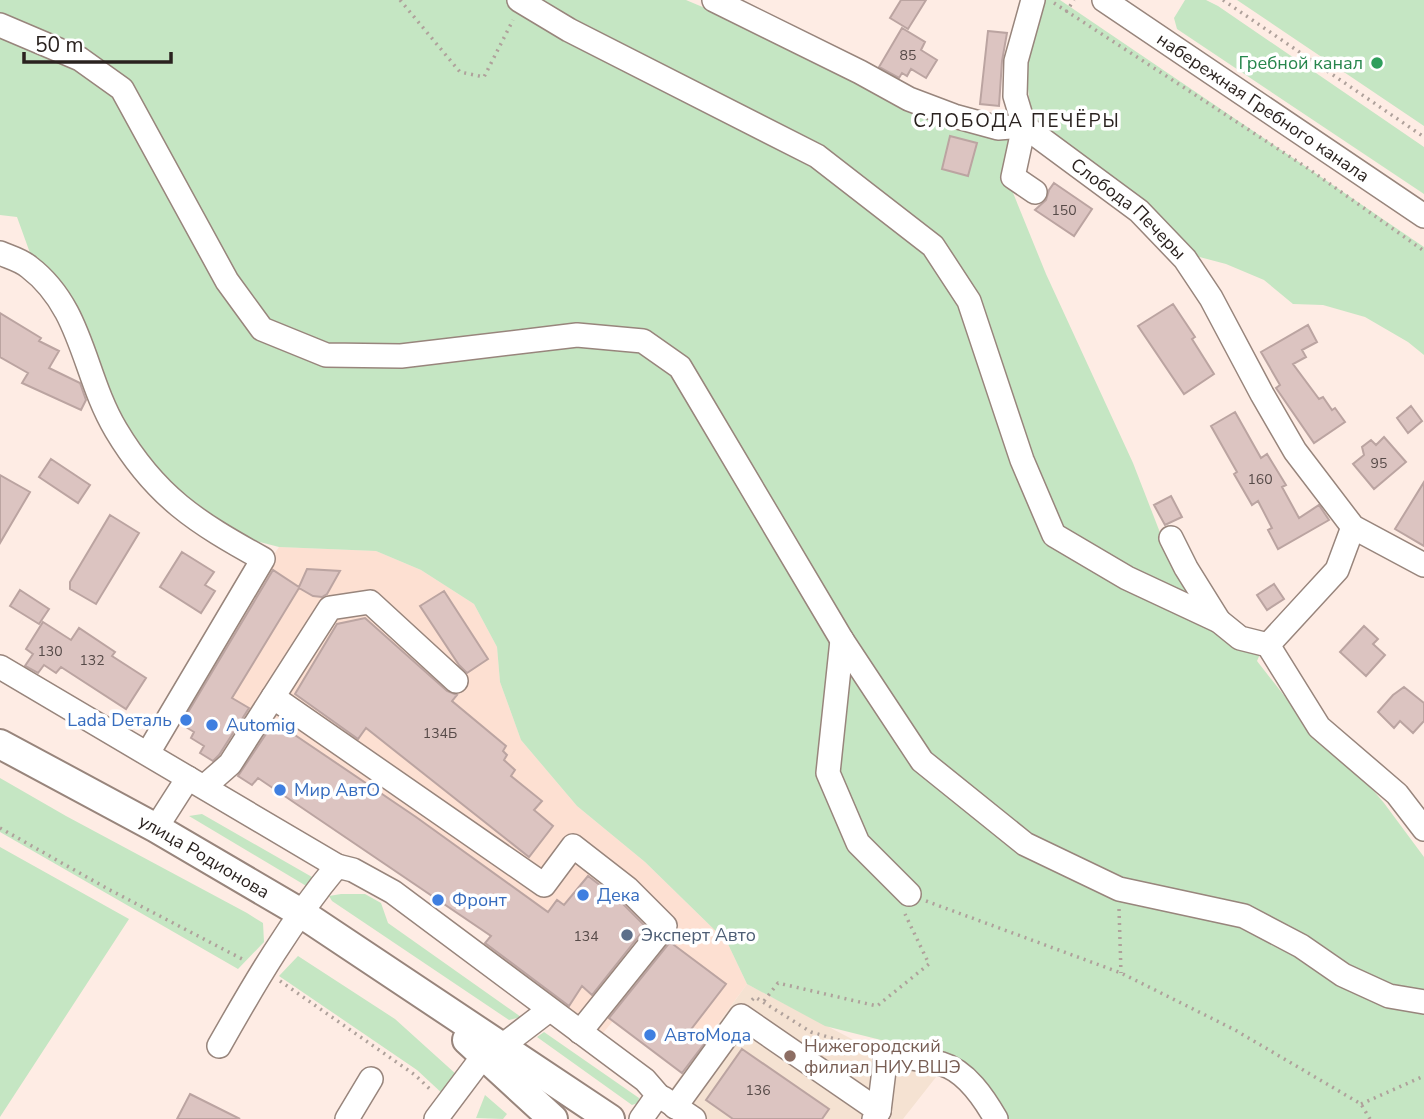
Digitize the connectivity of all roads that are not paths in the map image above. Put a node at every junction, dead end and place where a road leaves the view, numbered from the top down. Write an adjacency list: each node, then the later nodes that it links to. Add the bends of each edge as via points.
1 (714, 0): 6 (street, via 909,99 998,128)
2 (1032, 0): 6 (street, via 1016,61 1015,96)
3 (521, 1): 13 (street, via 817,156 933,246 969,301 1022,460 1054,535 1127,578)
4 (1106, 1): 8 (street, набережная Гребного канала)
5 (0, 25): 14 (street, via 80,59 122,89 227,281 262,329 326,355 401,356 578,335 643,341 680,366)
6 (1024, 126): 7 (street, via 1013,177); 10 (street, Слобода Печеры, via 1139,211 1185,259 1295,451)
7 (1035, 192)
8 (1424, 216)
9 (0, 253): 20 (street, via 27,265 52,288 76,328 98,395 143,471 204,526 262,559)
10 (1353, 527): 12 (street, Слобода Печеры); 15 (street, via 1336,570)
11 (1171, 538): 13 (street)
12 (1424, 565)
13 (1219, 621): 15 (street, via 1240,638)
14 (842, 640): 25 (street, via 828,773 858,844); 27 (street, via 922,761 1025,844 1119,888 1244,916 1343,975 1389,996)
15 (1268, 645): 23 (street, via 1319,727 1397,794)
16 (0, 667): 20 (street)
17 (456, 681): 18 (street, via 370,601 330,608)
18 (272, 698): 21 (street, via 226,769); 29 (street, via 544,886 573,846 666,926)
19 (0, 744): 22 (main road, улица Родионова)
20 (148, 753): 21 (street)
21 (197, 782): 22 (street); 24 (street)
22 (156, 828): 26 (main road, улица Родионова)
23 (1424, 829)
24 (337, 866): 26 (street); 28 (street, via 393,892)
25 (909, 894)
26 (301, 913): 30 (street); 31 (main road, улица Родионова, via 401,978)
27 (1424, 1002)
28 (549, 1010): 29 (street); 31 (street)
29 (580, 1032): 33 (street)
30 (219, 1046)
31 (493, 1050): 34 (street); 37 (main road, улица Родионова); 38 (main road, улица Родионова)
32 (371, 1079): 36 (street)
33 (676, 1107): 35 (street, via 741,1016); 39 (street)
34 (441, 1111)
35 (876, 1115): 40 (street, via 886,1054 944,1064 968,1080)
36 (347, 1119)
37 (553, 1119)
38 (610, 1119)
39 (641, 1119)
40 (996, 1119)

